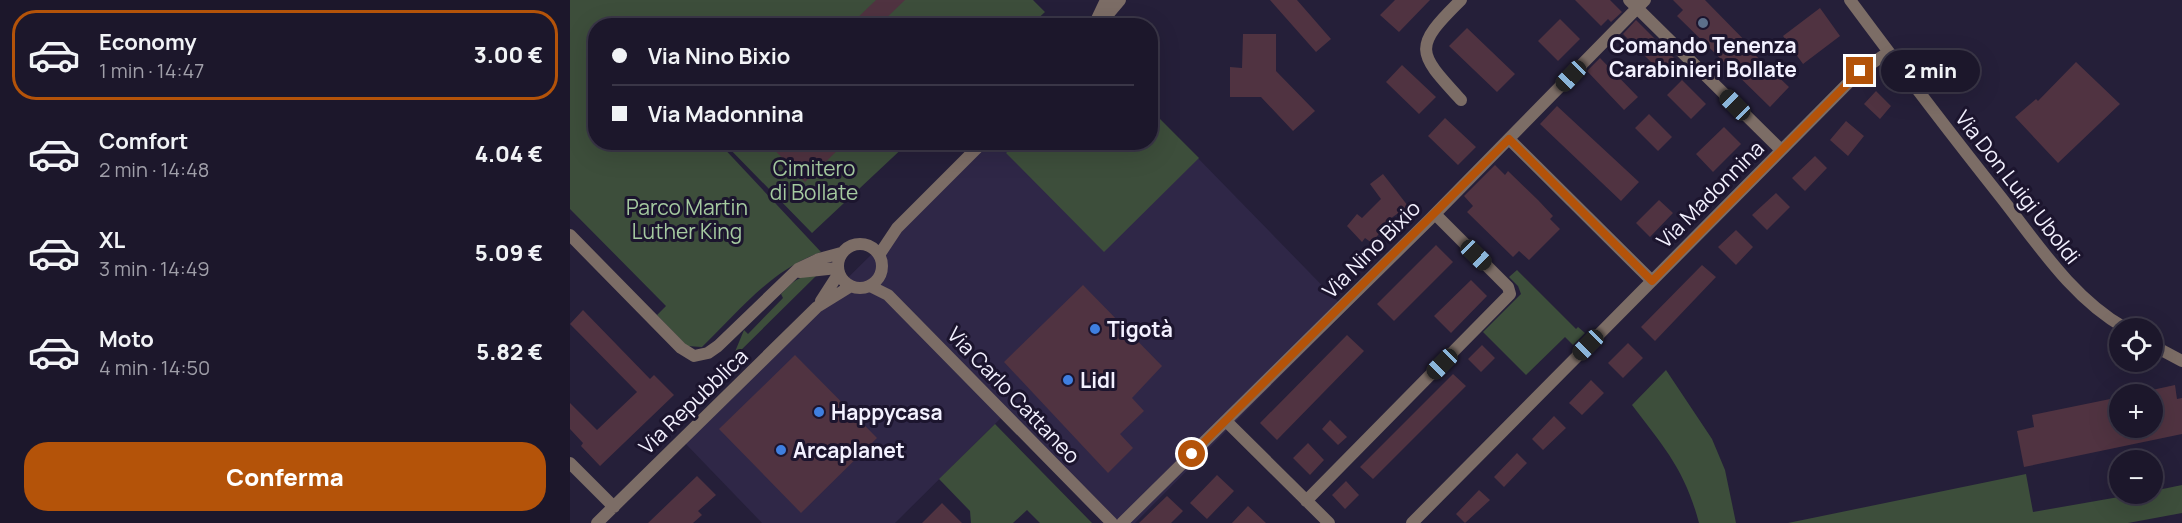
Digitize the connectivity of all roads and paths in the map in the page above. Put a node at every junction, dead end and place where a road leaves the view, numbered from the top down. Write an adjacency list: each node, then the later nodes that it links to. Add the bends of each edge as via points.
1 (1106, 0): 6 (street)
2 (1120, 0): 7 (street)
3 (1461, 0): 9 (street, via 1433,29 1426,54 1431,66)
4 (1850, 0): 8 (street, Via Don Luigi Uboldi)
5 (1637, 3): 10 (street, Via Nino Bixio); 12 (street)
6 (1099, 18)
7 (1103, 18)
8 (1889, 52): 12 (street, Via Madonnina, via 1860,71); 27 (street, Via Don Luigi Uboldi, via 2050,261 2080,293)
9 (1461, 100)
10 (1509, 139): 13 (street, Via Nino Bixio); 22 (street)
11 (975, 150): 14 (street)
12 (1781, 150): 22 (street, Via Madonnina)
13 (1435, 214): 30 (street, Via Nino Bixio); 32 (street, via 1508,287 1510,294)
14 (897, 228): 16 (street); 18 (street)
15 (570, 235): 21 (street, via 681,348 694,356 718,346)
16 (869, 245): 17 (street, via 854,244); 18 (street)
17 (841, 254): 19 (street); 21 (street, via 807,264)
18 (879, 255): 20 (street)
19 (838, 271): 21 (street, via 810,270); 23 (street); 26 (street, Via Repubblica)
20 (880, 276): 24 (street); 25 (street, Via Carlo Cattaneo)
21 (788, 278)
22 (1652, 281): 38 (street, Via Madonnina)
23 (851, 286): 24 (street); 26 (street, Via Repubblica)
24 (870, 286): 25 (street, Via Carlo Cattaneo)
25 (888, 295): 35 (street, Via Carlo Cattaneo)
26 (817, 307): 33 (street, Via Repubblica)
27 (2112, 318)
28 (2163, 351): 29 (street)
29 (2182, 361)
30 (1226, 421): 32 (street); 36 (street, Via Nino Bixio)
31 (570, 463): 33 (street)
32 (1306, 501): 37 (street)
33 (614, 507): 34 (street, Via Repubblica)
34 (597, 523)
35 (1112, 523)
36 (1122, 523)
37 (1329, 523)
38 (1412, 523)

